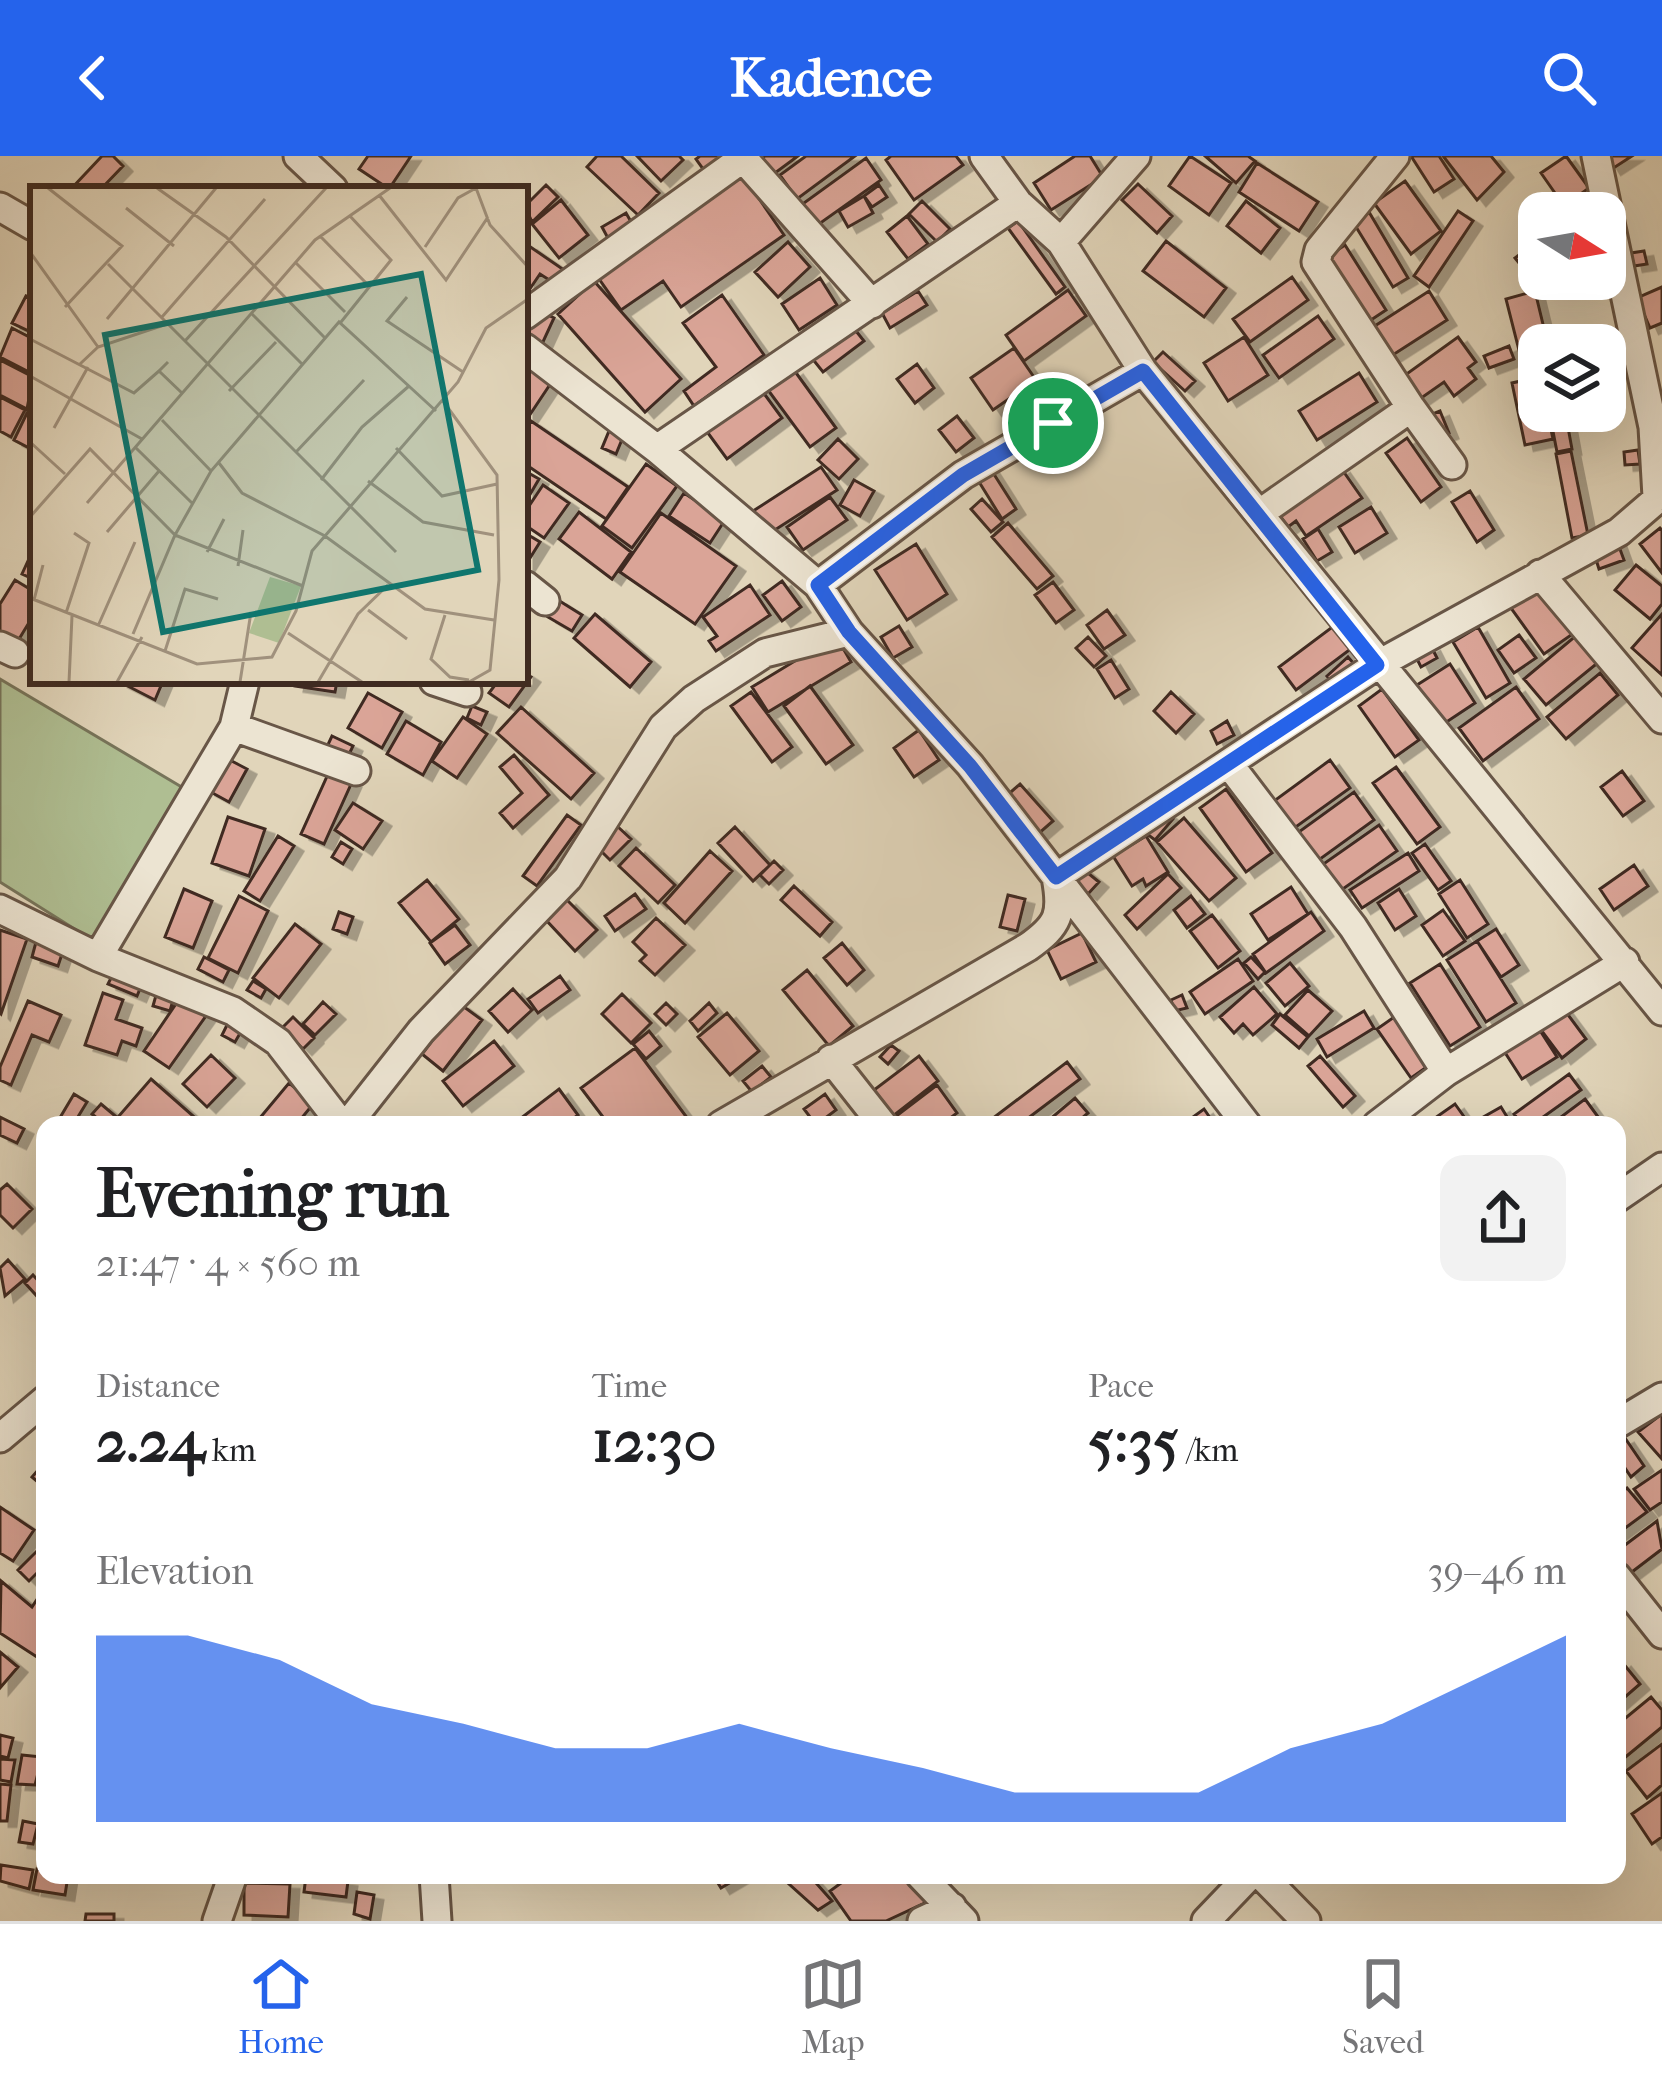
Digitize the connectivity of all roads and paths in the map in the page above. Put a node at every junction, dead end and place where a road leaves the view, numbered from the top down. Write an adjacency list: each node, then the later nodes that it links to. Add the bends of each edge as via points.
1 (298, 156): 7 (street)
2 (984, 156): 8 (street)
3 (1136, 156): 11 (street)
4 (1395, 156): 16 (street, via 1316,262)
5 (1596, 156): 19 (street, via 1650,408)
6 (743, 157): 12 (street); 13 (street)
7 (330, 186)
8 (1018, 203): 11 (street); 12 (street)
9 (0, 207): 10 (street)
10 (30, 224)
11 (1061, 242): 15 (street)
12 (872, 304): 17 (street)
13 (528, 313)
14 (528, 350): 17 (street)
15 (1143, 371): 20 (street); 22 (street, via 963,475)
16 (1412, 408): 18 (street); 20 (street)
17 (657, 448): 22 (street)
18 (1452, 465)
19 (1659, 496): 21 (street, via 1618,532)
20 (1260, 513): 24 (street)
21 (1540, 574): 24 (street); 28 (street)
22 (818, 585): 23 (street)
23 (849, 632): 32 (street); 40 (street, via 766,653 663,728 568,878)
24 (1377, 665): 30 (street); 35 (street)
25 (244, 684): 29 (street)
26 (443, 684): 27 (street)
27 (467, 692)
28 (1662, 719)
29 (233, 727): 31 (street); 34 (street)
30 (1229, 764): 32 (street); 38 (street, via 1353,927)
31 (356, 771)
32 (1056, 877): 37 (street, via 1062,911 1053,930); 43 (street)
33 (0, 909): 34 (street)
34 (98, 957): 39 (street, via 233,1011 278,1042)
35 (1625, 962): 36 (street); 38 (street)
36 (1662, 1011)
37 (831, 1059): 41 (street); 42 (street)
38 (1445, 1072): 44 (street)
39 (337, 1116)
40 (351, 1116)
41 (736, 1116)
42 (877, 1116)
43 (1240, 1116)
44 (1389, 1116)
45 (1662, 1167): 46 (street)
46 (1626, 1192)
47 (1662, 1397): 49 (street)
48 (36, 1405): 50 (street)
49 (1626, 1419)
50 (6, 1421)
51 (1626, 1587): 52 (street)
52 (1660, 1626)
53 (230, 1884): 59 (street)
54 (434, 1884): 60 (street)
55 (929, 1884): 58 (street)
56 (1241, 1884): 62 (street)
57 (1271, 1884): 63 (street)
58 (958, 1914): 61 (street)
59 (217, 1921)
60 (436, 1921)
61 (922, 1921)
62 (1206, 1921)
63 (1306, 1921)

